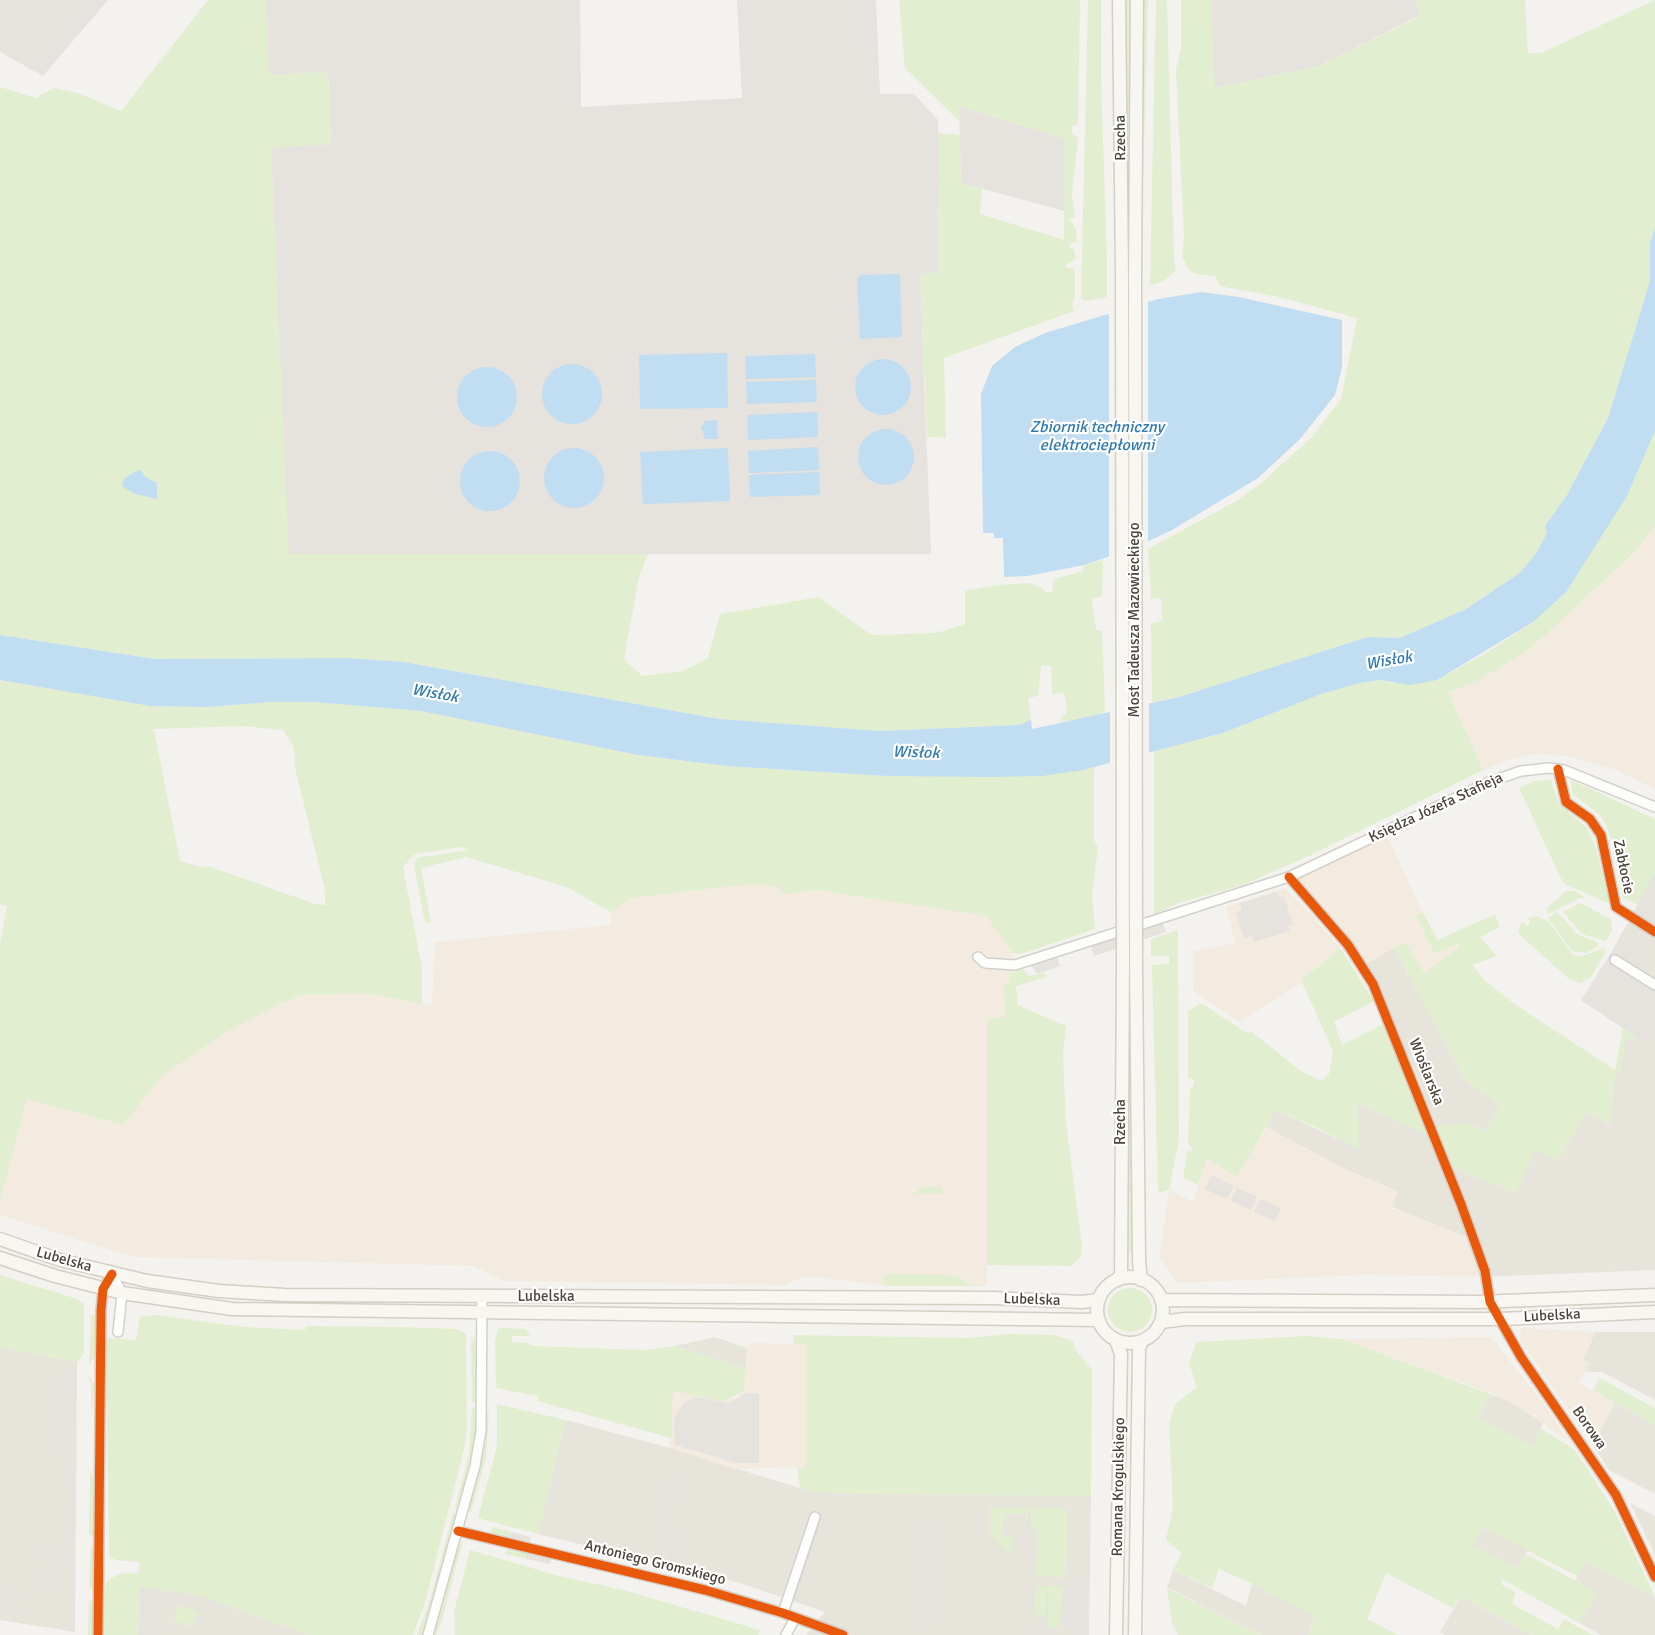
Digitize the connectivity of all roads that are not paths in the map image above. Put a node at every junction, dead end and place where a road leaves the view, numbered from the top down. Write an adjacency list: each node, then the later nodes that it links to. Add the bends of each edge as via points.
1 (1119, 0): 3 (main road, Rzecha)
2 (1137, 0): 3 (main road, Rzecha)
3 (1129, 276): 10 (main road, Most Tadeusza Mazowieckiego, bridge)
4 (1558, 769): 5 (street, Księdza Józefa Stafieja, via 1581,774); 6 (street, Księdza Józefa Stafieja, via 1504,776); 7 (street, Zabłocie, via 1566,802 1590,819 1601,835 1616,907)
5 (1655, 807)
6 (1289, 877): 8 (street, via 1015,965 985,963); 24 (street, Wioślarska, via 1348,945 1372,984 1461,1204 1485,1271)
7 (1655, 932)
8 (978, 957)
9 (1615, 960): 11 (street)
10 (1129, 963): 15 (main road, Rzecha); 16 (main road, Rzecha, via 1138,1261)
11 (1655, 985)
12 (0, 1239): 14 (main road, Lubelska)
13 (0, 1258): 17 (main road, Lubelska)
14 (112, 1274): 17 (street); 18 (street); 19 (main road, Lubelska, via 219,1291)
15 (1118, 1280): 16 (main road); 22 (main road, via 1108,1286)
16 (1142, 1280): 23 (main road)
17 (103, 1289): 18 (main road, Lubelska); 41 (street)
18 (122, 1293): 25 (main road, Lubelska, via 208,1307); 31 (street)
19 (307, 1295): 21 (main road, Lubelska); 25 (main road, via 312,1303)
20 (1655, 1295): 24 (main road, Lubelska)
21 (482, 1297): 22 (main road, Lubelska); 27 (street)
22 (1099, 1300): 29 (main road)
23 (1161, 1300): 24 (main road, Lubelska); 30 (main road)
24 (1490, 1302): 28 (street, Borowa)
25 (307, 1312): 27 (main road, Lubelska)
26 (1655, 1312): 28 (main road, Lubelska)
27 (480, 1313): 29 (main road, Lubelska); 35 (street, via 481,1431)
28 (1501, 1319): 30 (main road, Lubelska); 36 (street, Borowa, via 1521,1357 1616,1495)
29 (1099, 1320): 32 (main road)
30 (1161, 1322): 33 (main road)
31 (118, 1332)
32 (1116, 1340): 33 (main road); 45 (main road, Romana Krogulskiego, via 1121,1354)
33 (1142, 1341): 46 (main road, Romana Krogulskiego)
34 (815, 1517): 39 (street)
35 (458, 1531): 39 (street, Antoniego Gromskiego, via 705,1590); 42 (street)
36 (1643, 1550): 37 (street); 38 (street, Borowa)
37 (1655, 1552)
38 (1655, 1577)
39 (783, 1613): 40 (street, Antoniego Gromskiego)
40 (795, 1617): 43 (street); 44 (street, Antoniego Gromskiego)
41 (98, 1635)
42 (428, 1635)
43 (786, 1635)
44 (843, 1635)
45 (1116, 1635)
46 (1135, 1635)

